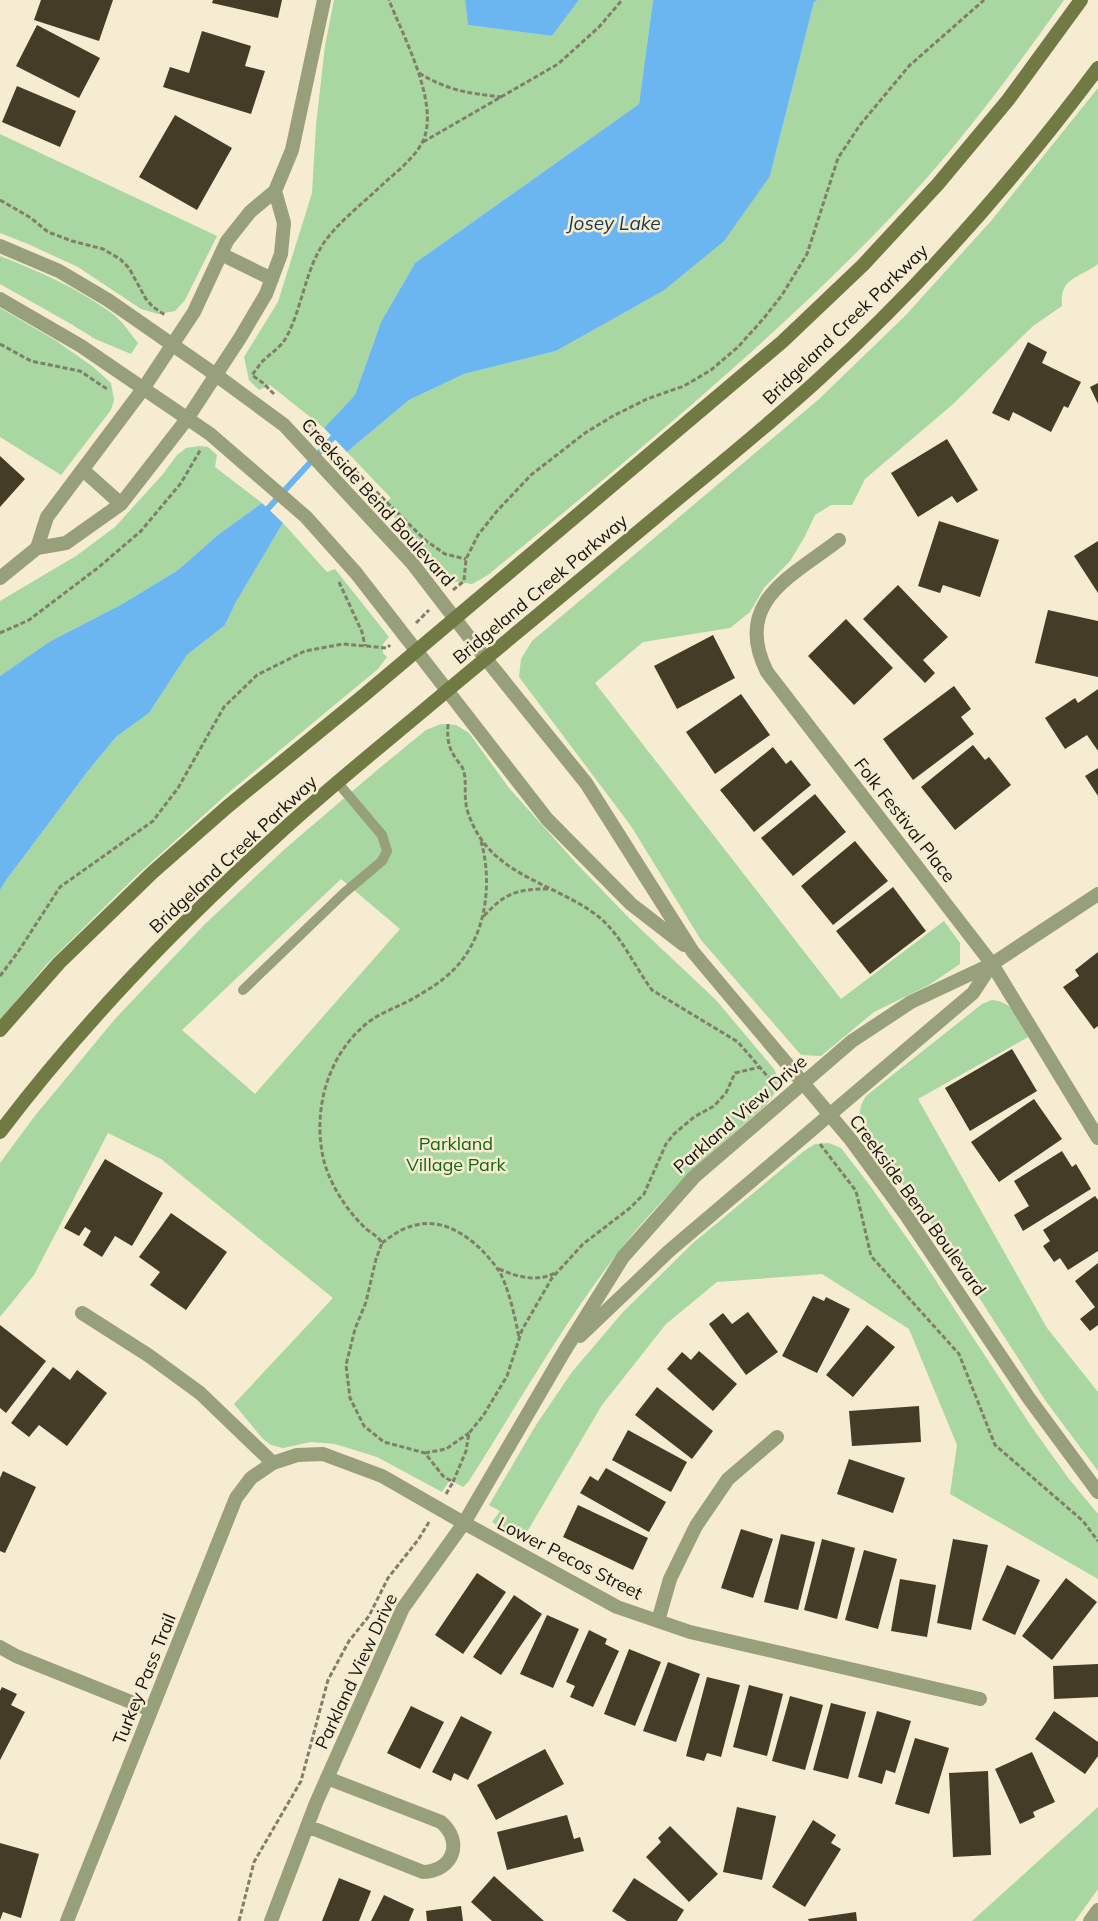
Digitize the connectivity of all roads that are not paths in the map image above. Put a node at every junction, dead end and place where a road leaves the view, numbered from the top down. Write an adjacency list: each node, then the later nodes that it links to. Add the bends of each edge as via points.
1 (324, 0): 4 (street, via 292,150)
2 (1081, 0): 18 (main road, Bridgeland Creek Parkway, via 1002,107 938,184 863,265 782,342)
3 (1098, 68): 20 (main road, Bridgeland Creek Parkway, via 1052,130 979,216 899,302 820,378)
4 (275, 191): 6 (street, via 250,212); 7 (street, via 284,223 281,254)
5 (0, 246): 9 (street, Creekside Bend Boulevard, via 58,271 108,300)
6 (221, 254): 7 (street); 9 (street, via 194,312)
7 (272, 279): 10 (street)
8 (0, 299): 11 (street, Creekside Bend Boulevard, via 81,346)
9 (173, 345): 10 (street, Creekside Bend Boulevard); 11 (street)
10 (216, 375): 12 (street); 18 (street, Creekside Bend Boulevard, via 284,425 412,562)
11 (143, 389): 12 (street, Creekside Bend Boulevard); 13 (street)
12 (187, 419): 14 (street); 19 (street, Creekside Bend Boulevard, via 231,450 306,517 356,573)
13 (83, 470): 14 (street); 16 (street, via 47,517)
14 (120, 504): 16 (street, via 66,543)
15 (839, 540): 25 (street, Folk Festival Place, via 777,586 766,601 758,618 759,655 767,672)
16 (37, 548): 17 (street)
17 (0, 578)
18 (456, 618): 19 (main road, Bridgeland Creek Parkway); 20 (street, Creekside Bend Boulevard)
19 (416, 651): 21 (street, Creekside Bend Boulevard); 27 (main road, Bridgeland Creek Parkway, via 153,872 59,963)
20 (486, 658): 21 (main road, Bridgeland Creek Parkway); 24 (street, Creekside Bend Boulevard, via 586,783)
21 (448, 690): 22 (main road, Bridgeland Creek Parkway); 24 (street, Creekside Bend Boulevard, via 547,819 631,904)
22 (338, 783): 26 (lane, via 382,835 388,851 382,861); 30 (main road, Bridgeland Creek Parkway, via 185,921 103,1006 37,1082)
23 (1098, 894): 25 (street, Parkland View Drive)
24 (693, 952): 28 (street, Creekside Bend Boulevard)
25 (992, 964): 28 (street, Parkland View Drive, via 911,1002 852,1041); 29 (street, Parkland View Drive, via 973,993); 31 (street, Folk Festival Place)
26 (243, 990)
27 (0, 1030)
28 (803, 1083): 29 (street, Creekside Bend Boulevard); 33 (street, Parkland View Drive, via 694,1177 623,1257)
29 (830, 1115): 33 (street, Parkland View Drive, via 669,1251); 36 (street, Creekside Bend Boulevard, via 906,1215 1028,1397)
30 (0, 1132)
31 (1098, 1138)
32 (82, 1313): 35 (street, via 200,1393)
33 (565, 1350): 37 (street, Parkland View Drive)
34 (777, 1437): 38 (street, via 728,1479 696,1526 670,1579)
35 (272, 1462): 37 (street, Lower Pecos Street, via 297,1455 323,1454 382,1476); 41 (street, Turkey Pass Trail, via 251,1478 236,1498)
36 (1098, 1492)
37 (464, 1523): 38 (street, Lower Pecos Street, via 617,1607); 42 (street, Parkland View Drive, via 403,1608)
38 (658, 1621): 40 (street, Lower Pecos Street, via 690,1632)
39 (0, 1646): 41 (street, via 16,1656)
40 (980, 1699)
41 (151, 1710): 45 (street, Turkey Pass Trail)
42 (327, 1778): 43 (street, Parkland View Drive); 43 (street, via 441,1822 452,1836 452,1854 441,1868 423,1872)
43 (307, 1826): 46 (street, Parkland View Drive)
44 (1098, 1910): 47 (street)
45 (67, 1921)
46 (272, 1921)
47 (1090, 1921)

